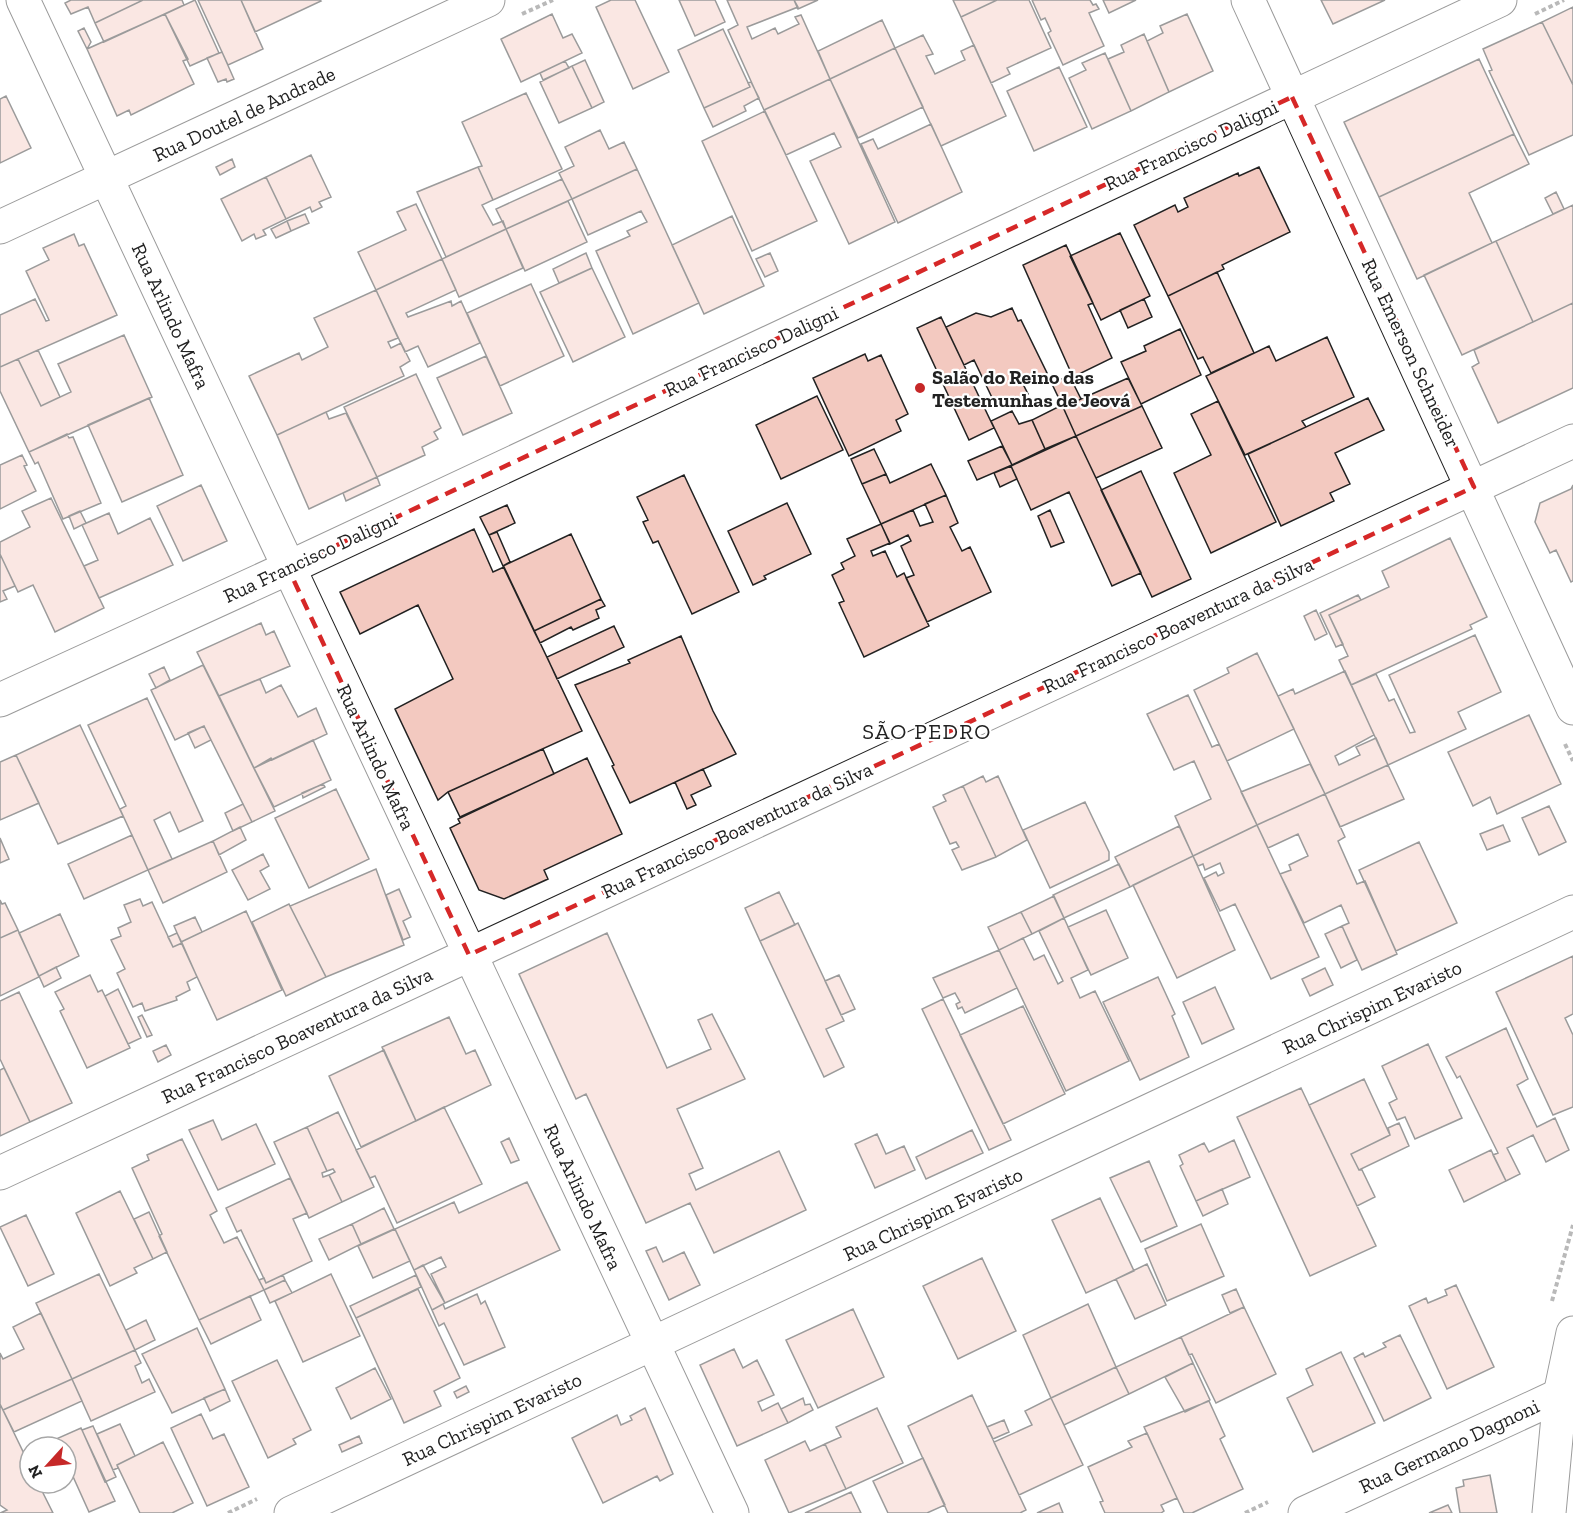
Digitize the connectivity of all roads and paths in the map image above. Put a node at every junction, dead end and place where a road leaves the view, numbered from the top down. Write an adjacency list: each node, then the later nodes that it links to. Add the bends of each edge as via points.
1 (23, 0): 10 (street, Rua Arlindo Mafra)
2 (488, 0): 10 (street, Rua Doutel de Andrade)
3 (553, 0): 7 (path)
4 (1248, 0): 9 (street, Rua Emerson Schneider)
5 (1500, 0): 9 (street, Rua Francisco Daligni)
6 (1564, 0): 8 (path)
7 (521, 15)
8 (1533, 15)
9 (1292, 97): 13 (street, Rua Emerson Schneider); 14 (street, Rua Francisco Daligni)
10 (106, 179): 11 (street, Rua Doutel de Andrade); 14 (street, Rua Arlindo Mafra)
11 (0, 227)
12 (1573, 441): 13 (street, Rua Francisco Boaventura da Silva)
13 (1474, 487): 16 (street, Rua Emerson Schneider); 20 (street, Rua Francisco Boaventura da Silva)
14 (288, 568): 15 (street, Rua Francisco Daligni); 20 (street, Rua Arlindo Mafra)
15 (0, 700)
16 (1573, 708)
17 (1563, 740): 18 (path)
18 (1573, 761)
19 (1573, 912): 24 (street, Rua Chrispim Evaristo)
20 (469, 955): 21 (street, Rua Francisco Boaventura da Silva); 24 (street, Rua Arlindo Mafra)
21 (0, 1173)
22 (1573, 1225): 23 (path)
23 (1561, 1322): 25 (street)
24 (653, 1345): 29 (street, Rua Chrispim Evaristo); 30 (street, Rua Arlindo Mafra)
25 (1560, 1395): 32 (street, Rua Germano Dagnoni); 33 (street)
26 (260, 1498): 28 (path)
27 (1276, 1498): 31 (path)
28 (228, 1513)
29 (291, 1513)
30 (732, 1513)
31 (1245, 1513)
32 (1305, 1513)
33 (1549, 1513)

